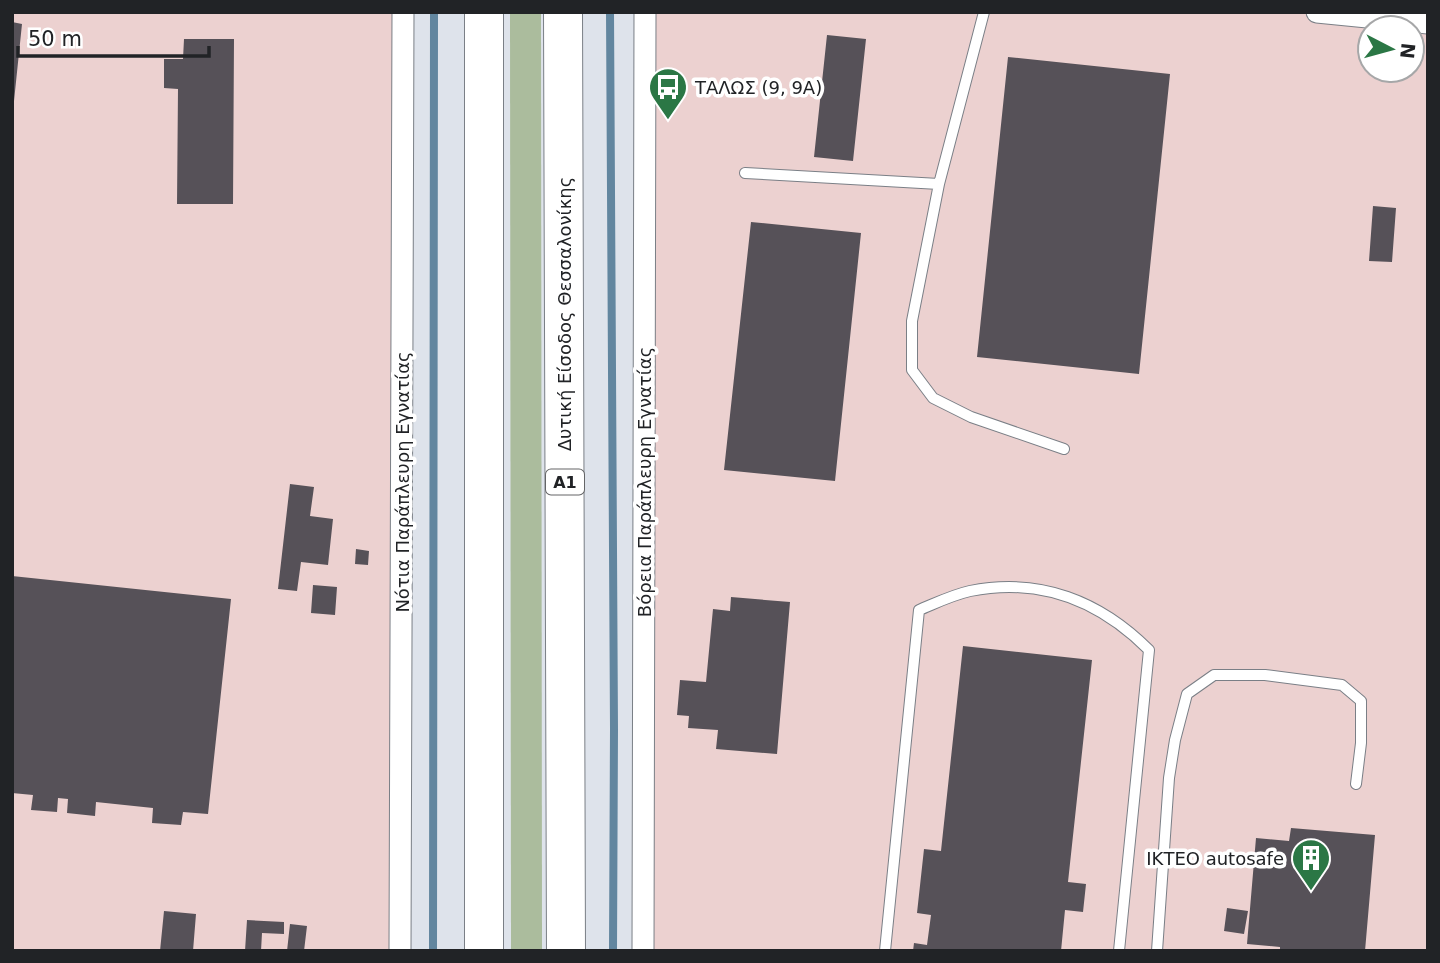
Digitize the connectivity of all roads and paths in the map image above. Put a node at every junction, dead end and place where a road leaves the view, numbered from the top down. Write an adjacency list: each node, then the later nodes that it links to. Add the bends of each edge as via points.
1 (403, 12): 12 (street, Νότια Παράπλευρη Εγνατίας)
2 (484, 12): 13 (highway)
3 (563, 12): 14 (highway, Δυτική Είσοδος Θεσσαλονίκης / Α1)
4 (645, 12): 15 (street, Βόρεια Παράπλευρη Εγνατίας)
5 (984, 12): 9 (lane)
6 (1317, 12): 7 (street)
7 (1357, 14)
8 (745, 173): 9 (lane)
9 (939, 184): 10 (lane, via 912,321 912,370 933,398 971,417)
10 (1064, 449)
11 (1356, 784): 18 (lane, via 1361,701 1342,685 1265,675 1214,675 1187,694 1169,778)
12 (400, 951)
13 (484, 951)
14 (566, 951)
15 (643, 951)
16 (885, 951): 17 (lane, via 919,610 969,591 996,587 1023,587 1072,598 1114,619 1149,650)
17 (1119, 951)
18 (1157, 951)

